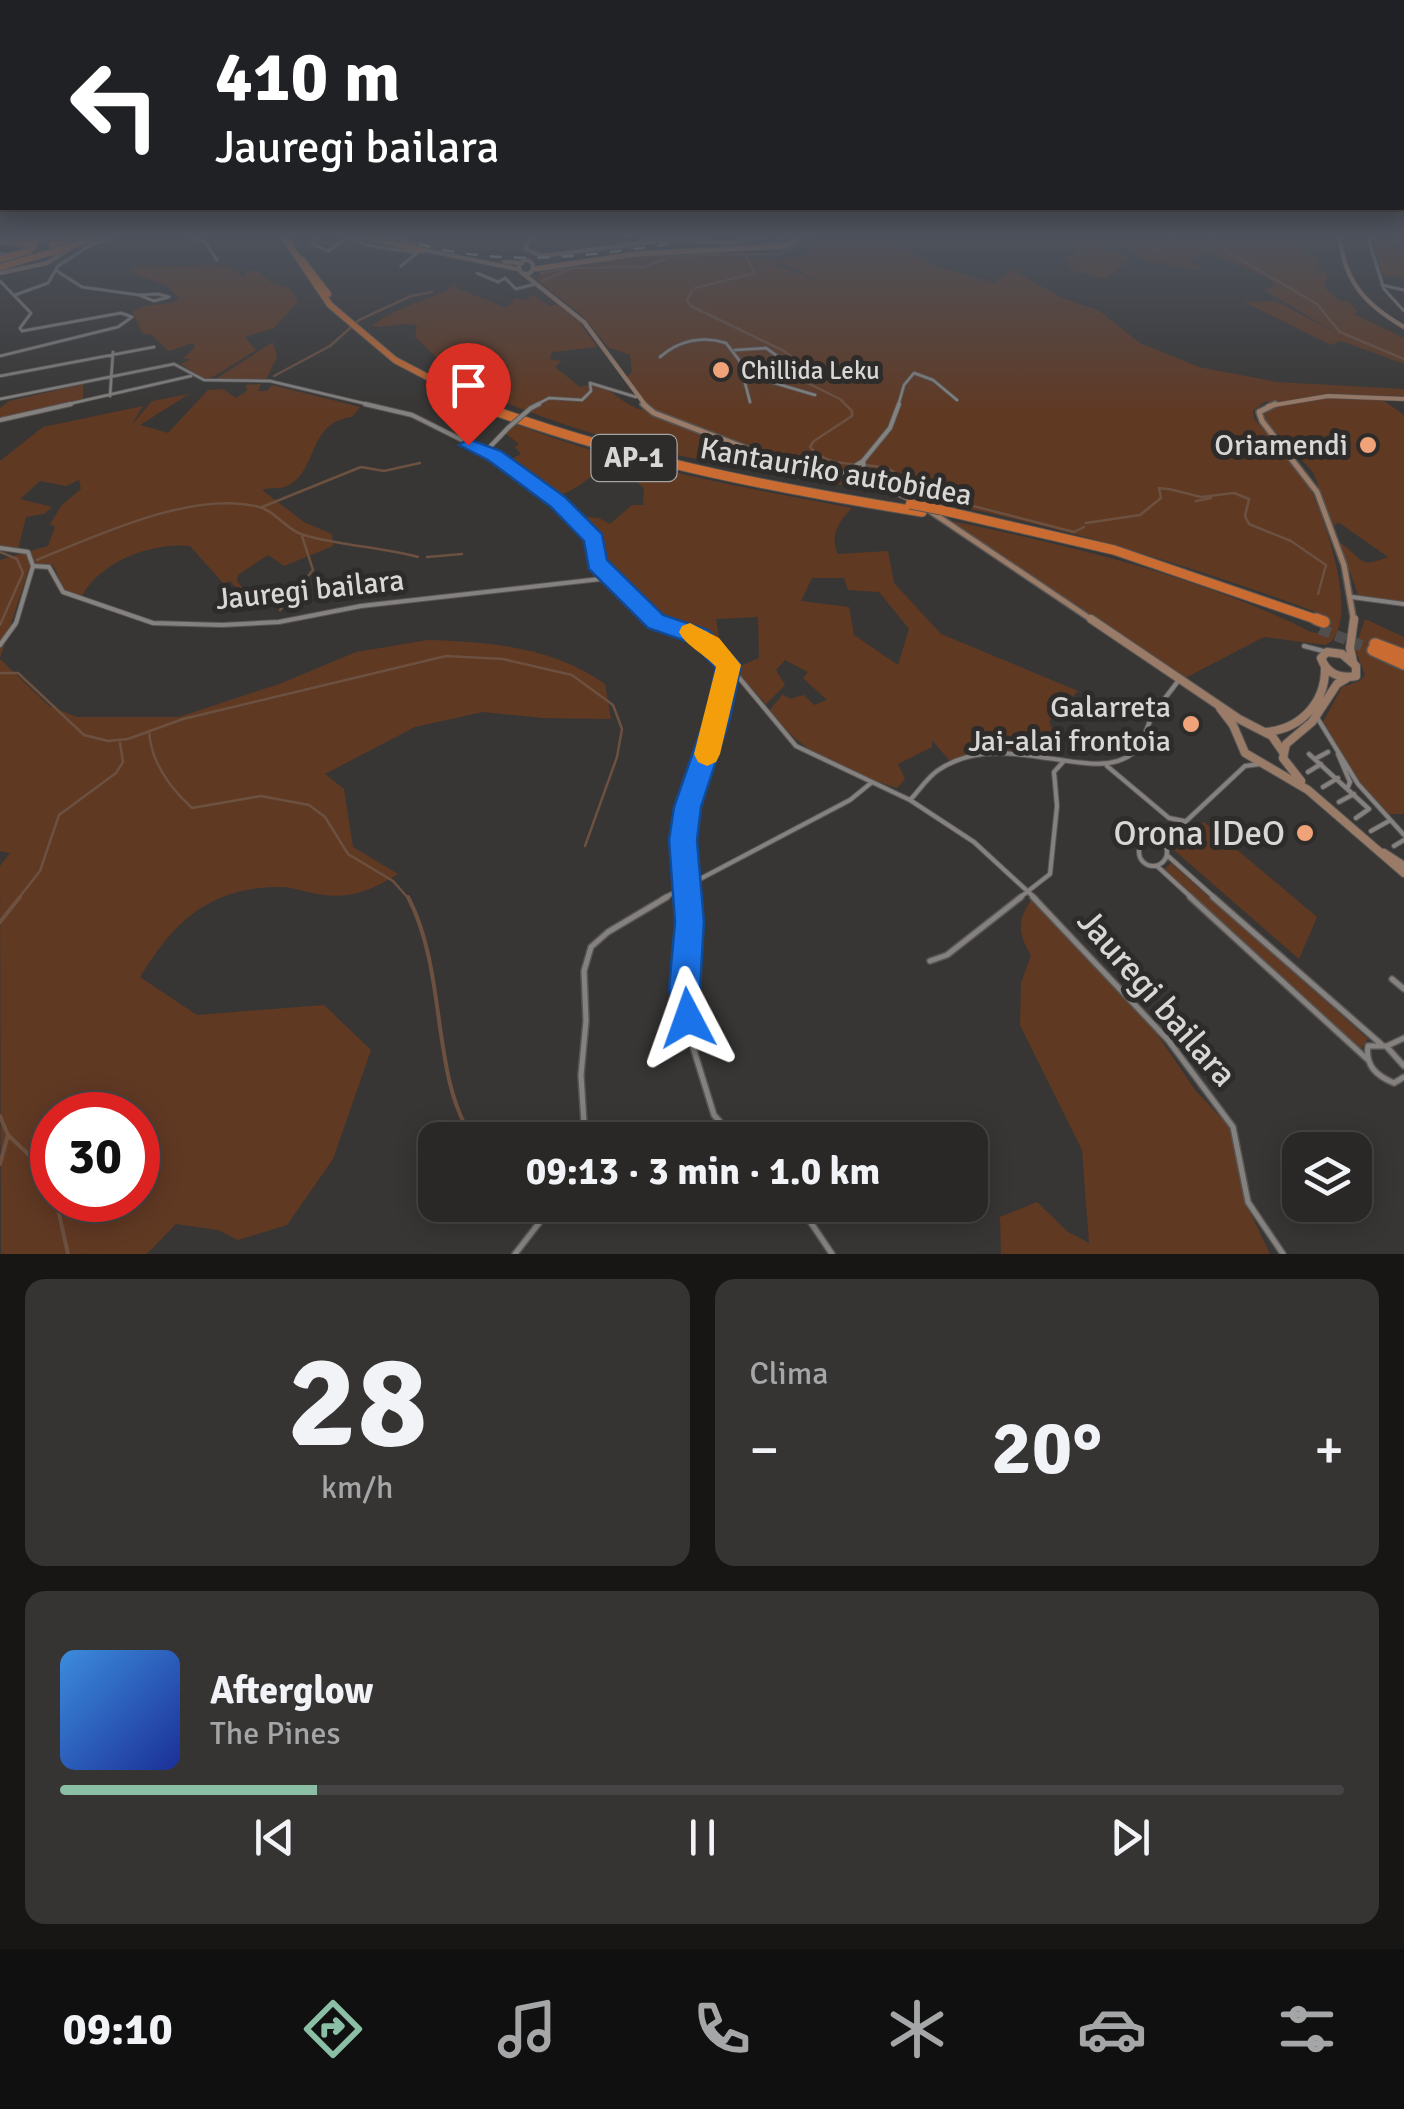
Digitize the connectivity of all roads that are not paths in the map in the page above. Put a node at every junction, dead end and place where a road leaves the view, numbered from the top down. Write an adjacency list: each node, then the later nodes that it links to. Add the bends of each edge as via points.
1 (15, 295): 17 (street, via 31,313 22,332 132,316 118,327)
2 (134, 296): 3 (street)
3 (138, 296): 4 (street); 5 (street, via 154,301)
4 (143, 296)
5 (166, 296)
6 (322, 296): 11 (highway, Kantauriko autobidea / AP-1)
7 (327, 296): 11 (highway, Kantauriko autobidea / AP-1)
8 (551, 296): 24 (main road, via 584,322)
9 (1358, 296): 12 (main road)
10 (1360, 296): 12 (main road)
11 (338, 310): 13 (highway, Kantauriko autobidea / AP-1)
12 (1404, 325)
13 (370, 337): 36 (highway, Kantauriko autobidea / AP-1, bridge, via 469,393 596,442 704,470); 36 (highway, Kantauriko autobidea / AP-1, bridge, via 391,357 465,396 606,450 731,480)
14 (154, 347): 16 (street)
15 (734, 350): 18 (street, via 721,342 692,342 675,344); 19 (street, via 776,352 780,361); 23 (street)
16 (113, 352): 20 (street); 21 (street)
17 (0, 356)
18 (660, 357)
19 (770, 374): 23 (street); 25 (street, via 771,382)
20 (0, 376)
21 (110, 376): 22 (street, Jauregi bailara, via 174,364); 26 (street); 28 (street, Jauregi bailara)
22 (192, 376): 26 (street); 32 (street, Jauregi bailara, via 270,381 412,415)
23 (745, 383): 30 (street)
24 (632, 395): 32 (street, bridge, via 592,382 582,400 544,399); 34 (main road, via 694,430 787,464)
25 (815, 395)
26 (110, 396): 31 (street)
27 (1404, 399): 40 (main road, via 1342,397 1276,403 1260,412 1262,423 1311,479)
28 (2, 400)
29 (957, 400): 33 (street, via 914,373 897,395 892,426)
30 (750, 402)
31 (0, 420)
32 (486, 452): 39 (street, Jauregi bailara, via 568,510 594,539 594,559)
33 (863, 461): 34 (street); 35 (street)
34 (842, 475): 35 (main road)
35 (866, 480): 50 (main road, via 906,496)
36 (946, 514): 42 (highway, Kantauriko autobidea / AP-1, via 1113,555)
37 (0, 548): 38 (street, via 28,552)
38 (32, 566): 39 (street, Jauregi bailara, via 49,567 63,592 153,623 191,624 279,622 361,606); 44 (street, via 16,622)
39 (611, 578): 49 (street, Jauregi bailara, via 656,621 700,637)
40 (1352, 597): 41 (street); 43 (main road)
41 (1404, 604)
42 (1322, 626)
43 (1348, 641): 46 (main road); 48 (main road)
44 (0, 645)
45 (1374, 647): 47 (highway)
46 (1326, 658): 48 (main road); 51 (main road); 55 (main road, via 1324,686 1313,706 1284,730)
47 (1404, 659)
48 (1353, 662): 51 (main road, via 1358,672)
49 (729, 665): 69 (street, Jauregi bailara, via 786,737); 89 (street, via 688,807)
50 (1178, 677): 52 (main road); 64 (street, via 1140,747)
51 (1347, 678): 53 (main road)
52 (1214, 701): 55 (main road); 57 (main road)
53 (1317, 716): 54 (main road); 56 (street)
54 (1306, 728): 56 (street); 61 (main road)
55 (1262, 731): 57 (main road, via 1246,730); 61 (main road)
56 (1324, 732): 60 (street)
57 (1239, 737): 59 (main road)
58 (1328, 752): 62 (street)
59 (1245, 753): 65 (main road); 66 (street)
60 (1338, 754): 71 (street); 78 (street)
61 (1283, 755): 65 (main road); 72 (main road)
62 (1315, 759): 67 (street); 68 (street)
63 (1063, 762): 64 (street); 74 (street, via 1023,752 981,756 944,766); 90 (street, via 1054,772 1053,868)
64 (1115, 764): 76 (street)
65 (1268, 765): 66 (street); 72 (main road)
66 (1245, 766): 79 (street)
67 (1308, 772)
68 (1338, 778): 70 (street); 71 (street)
69 (870, 783): 74 (street, Jauregi bailara); 89 (street, via 850,800)
70 (1324, 787)
71 (1348, 787): 73 (street)
72 (1308, 790): 88 (main road)
73 (1354, 794): 75 (street); 77 (street, via 1369,809)
74 (910, 800): 90 (street, Jauregi bailara, via 974,842)
75 (1339, 802)
76 (1170, 818): 79 (street); 81 (street)
77 (1356, 818)
78 (1389, 821): 80 (street); 82 (street)
79 (1186, 822): 81 (street)
80 (1371, 831)
81 (1172, 835): 83 (street)
82 (1404, 837): 85 (street)
83 (1166, 840): 84 (street); 86 (street)
84 (1157, 841): 86 (street); 87 (street, via 1144,838 1138,845 1143,859)
85 (1394, 846)
86 (1166, 852): 87 (street, via 1165,863); 96 (street)
87 (1157, 866): 97 (street)
88 (1404, 870)
89 (686, 886): 100 (street, via 591,948); 101 (street, via 692,1044)
90 (1027, 890): 91 (street, via 948,955); 106 (street, Jauregi bailara, via 1168,1040 1218,1105 1238,1138 1248,1205)
91 (930, 960)
92 (1392, 979): 93 (street)
93 (1404, 990)
94 (1404, 1038): 95 (street)
95 (1398, 1044): 96 (street); 98 (street)
96 (1384, 1045): 97 (street, via 1368,1046); 98 (street)
97 (1366, 1059): 99 (street, via 1388,1081)
98 (1402, 1063)
99 (1404, 1077)
100 (584, 1122)
101 (720, 1122)
102 (540, 1222): 104 (street)
103 (810, 1222): 105 (street)
104 (515, 1254)
105 (832, 1254)
106 (1283, 1254)

